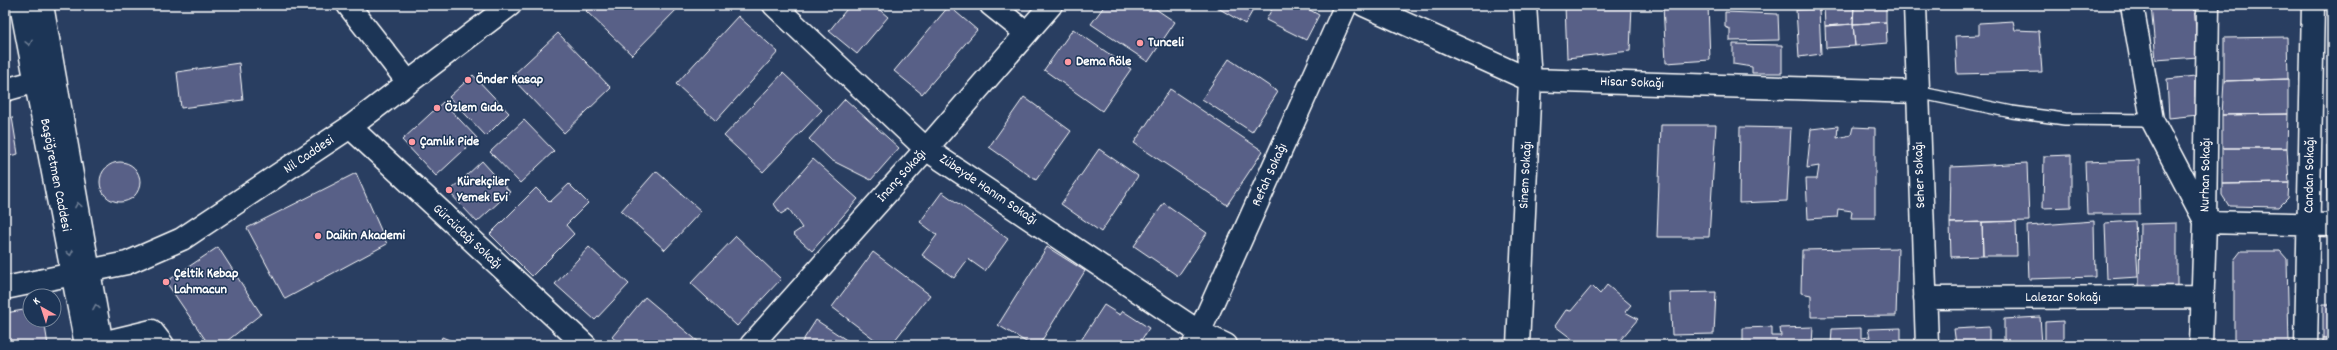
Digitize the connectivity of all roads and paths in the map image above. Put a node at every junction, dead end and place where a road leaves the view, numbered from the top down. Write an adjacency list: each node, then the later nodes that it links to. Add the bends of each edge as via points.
1 (21, 5): 17 (street, Başöğretmen Caddesi, one-way to 17)
2 (42, 5): 27 (street, Başöğretmen Caddesi, one-way to 2)
3 (348, 5): 18 (street)
4 (774, 5): 23 (street, Zübeyde Hanım Sokağı)
5 (991, 5): 15 (street)
6 (1051, 5): 15 (street, İnanç Sokağı)
7 (1346, 5): 31 (street, Refah Sokağı)
8 (1364, 5): 16 (street, Hisar Sokağı)
9 (1525, 5): 16 (street, Sinem Sokağı)
10 (1915, 5): 20 (street, Seher Sokağı)
11 (2132, 5): 21 (street)
12 (2208, 5): 24 (street, Nurhan Sokağı)
13 (2313, 5): 25 (street, Candan Sokağı)
14 (497, 9): 18 (street, Nil Caddesi)
15 (1026, 33): 23 (street, İnanç Sokağı)
16 (1530, 80): 20 (street, Hisar Sokağı); 37 (street, Sinem Sokağı)
17 (37, 81): 19 (street); 27 (street, Başöğretmen Caddesi, one-way to 27)
18 (408, 82): 22 (street, Nil Caddesi)
19 (5, 90)
20 (1917, 92): 21 (lane, via 2012,112 2057,118); 29 (street, Seher Sokağı)
21 (2152, 120): 24 (street)
22 (350, 127): 27 (street, Nil Caddesi, via 182,239 127,264); 34 (street, Gürcüdağı Sokağı)
23 (926, 149): 31 (street, Zübeyde Hanım Sokağı); 35 (street, İnanç Sokağı)
24 (2205, 222): 25 (street); 30 (street, Nurhan Sokağı)
25 (2309, 224): 26 (street); 40 (street, Candan Sokağı)
26 (2332, 225)
27 (82, 273): 28 (street, Nil Caddesi); 32 (street, Başöğretmen Caddesi)
28 (5, 288)
29 (1925, 298): 30 (street, Lalezar Sokağı); 38 (street, Seher Sokağı)
30 (2201, 298): 39 (street, Nurhan Sokağı)
31 (1196, 338): 36 (street, Zübeyde Hanım Sokağı)
32 (97, 344): 33 (street, via 152,331)
33 (163, 345)
34 (585, 345)
35 (751, 345)
36 (1226, 345)
37 (1518, 345)
38 (1927, 345)
39 (2201, 345)
40 (2306, 345)

